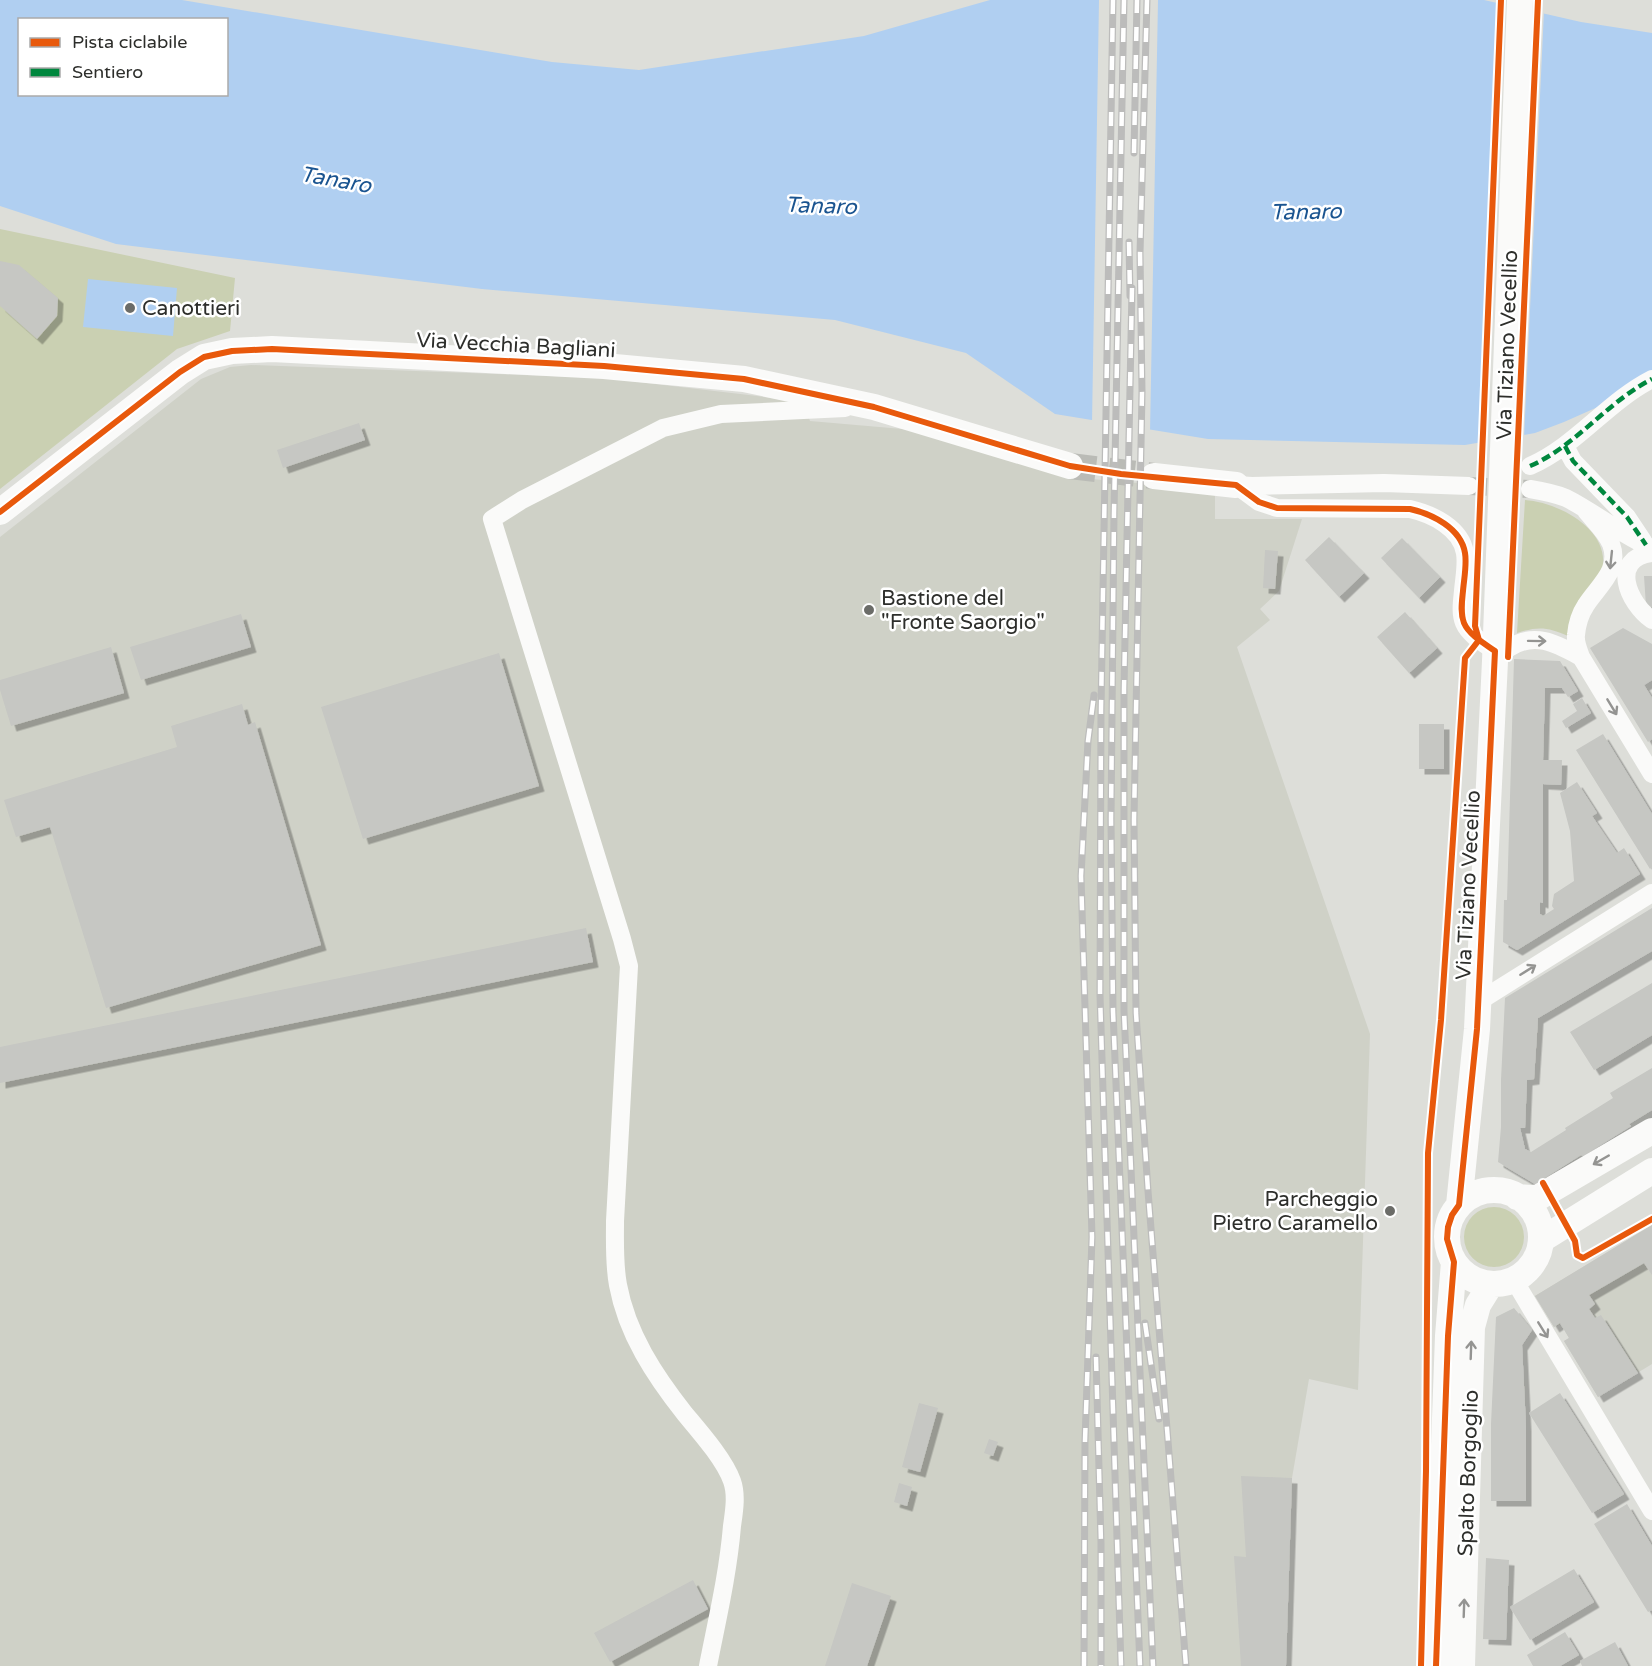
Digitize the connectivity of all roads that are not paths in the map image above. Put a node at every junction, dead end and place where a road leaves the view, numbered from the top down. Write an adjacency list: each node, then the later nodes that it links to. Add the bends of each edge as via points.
1 (1520, 0): 15 (main road, Via Tiziano Vecellio)
2 (1652, 379): 4 (street)
3 (874, 407): 5 (main road, Via Vecchia Bagliani); 12 (main road, Via Vecchia Bagliani, via 744,379 639,369 272,349 232,351 204,357 180,372); 29 (street, via 721,414 663,428 492,519 629,966 615,1221 618,1285 626,1315 661,1384 733,1482 730,1552)
4 (1565, 446): 6 (street); 13 (street, via 1573,461 1627,517)
5 (1070, 466)
6 (1530, 466)
7 (1154, 476): 8 (main road)
8 (1236, 485): 9 (street); 15 (street, via 1259,502 1277,508 1410,509 1439,520 1461,541 1466,554 1462,613 1465,625)
9 (1469, 486)
10 (1530, 489): 11 (street, via 1551,492)
11 (1586, 511): 13 (street); 16 (street, one-way to 16, via 1604,532 1613,555 1608,576 1579,617 1575,638)
12 (0, 512)
13 (1650, 548): 14 (street, via 1628,568 1626,577 1632,600)
14 (1647, 616)
15 (1495, 656): 16 (street, one-way to 16, via 1531,639 1555,643); 19 (main road, Via Tiziano Vecellio)
16 (1581, 657): 17 (street, one-way to 17)
17 (1652, 774)
18 (1652, 893): 19 (street, one-way to 18)
19 (1478, 1002): 20 (main road, Via Tiziano Vecellio)
20 (1469, 1121): 23 (main road, via 1474,1170 1480,1180); 24 (main road, Spalto Borgoglio)
21 (1652, 1131): 23 (main road, one-way to 23, via 1539,1197)
22 (1652, 1172): 25 (main road)
23 (1507, 1193): 24 (main road, via 1476,1194); 25 (main road, via 1527,1204 1535,1215)
24 (1459, 1206): 26 (main road, Spalto Borgoglio, via 1448,1227 1447,1239)
25 (1541, 1240): 27 (main road, Spalto Borgoglio, via 1533,1264 1524,1273)
26 (1454, 1262): 27 (main road, via 1476,1281); 30 (main road, Spalto Borgoglio)
27 (1502, 1282): 28 (street, one-way to 28); 31 (main road, Spalto Borgoglio, one-way to 27, via 1472,1327 1478,1305)
28 (1652, 1511)
29 (708, 1666)
30 (1436, 1666)
31 (1462, 1666)

